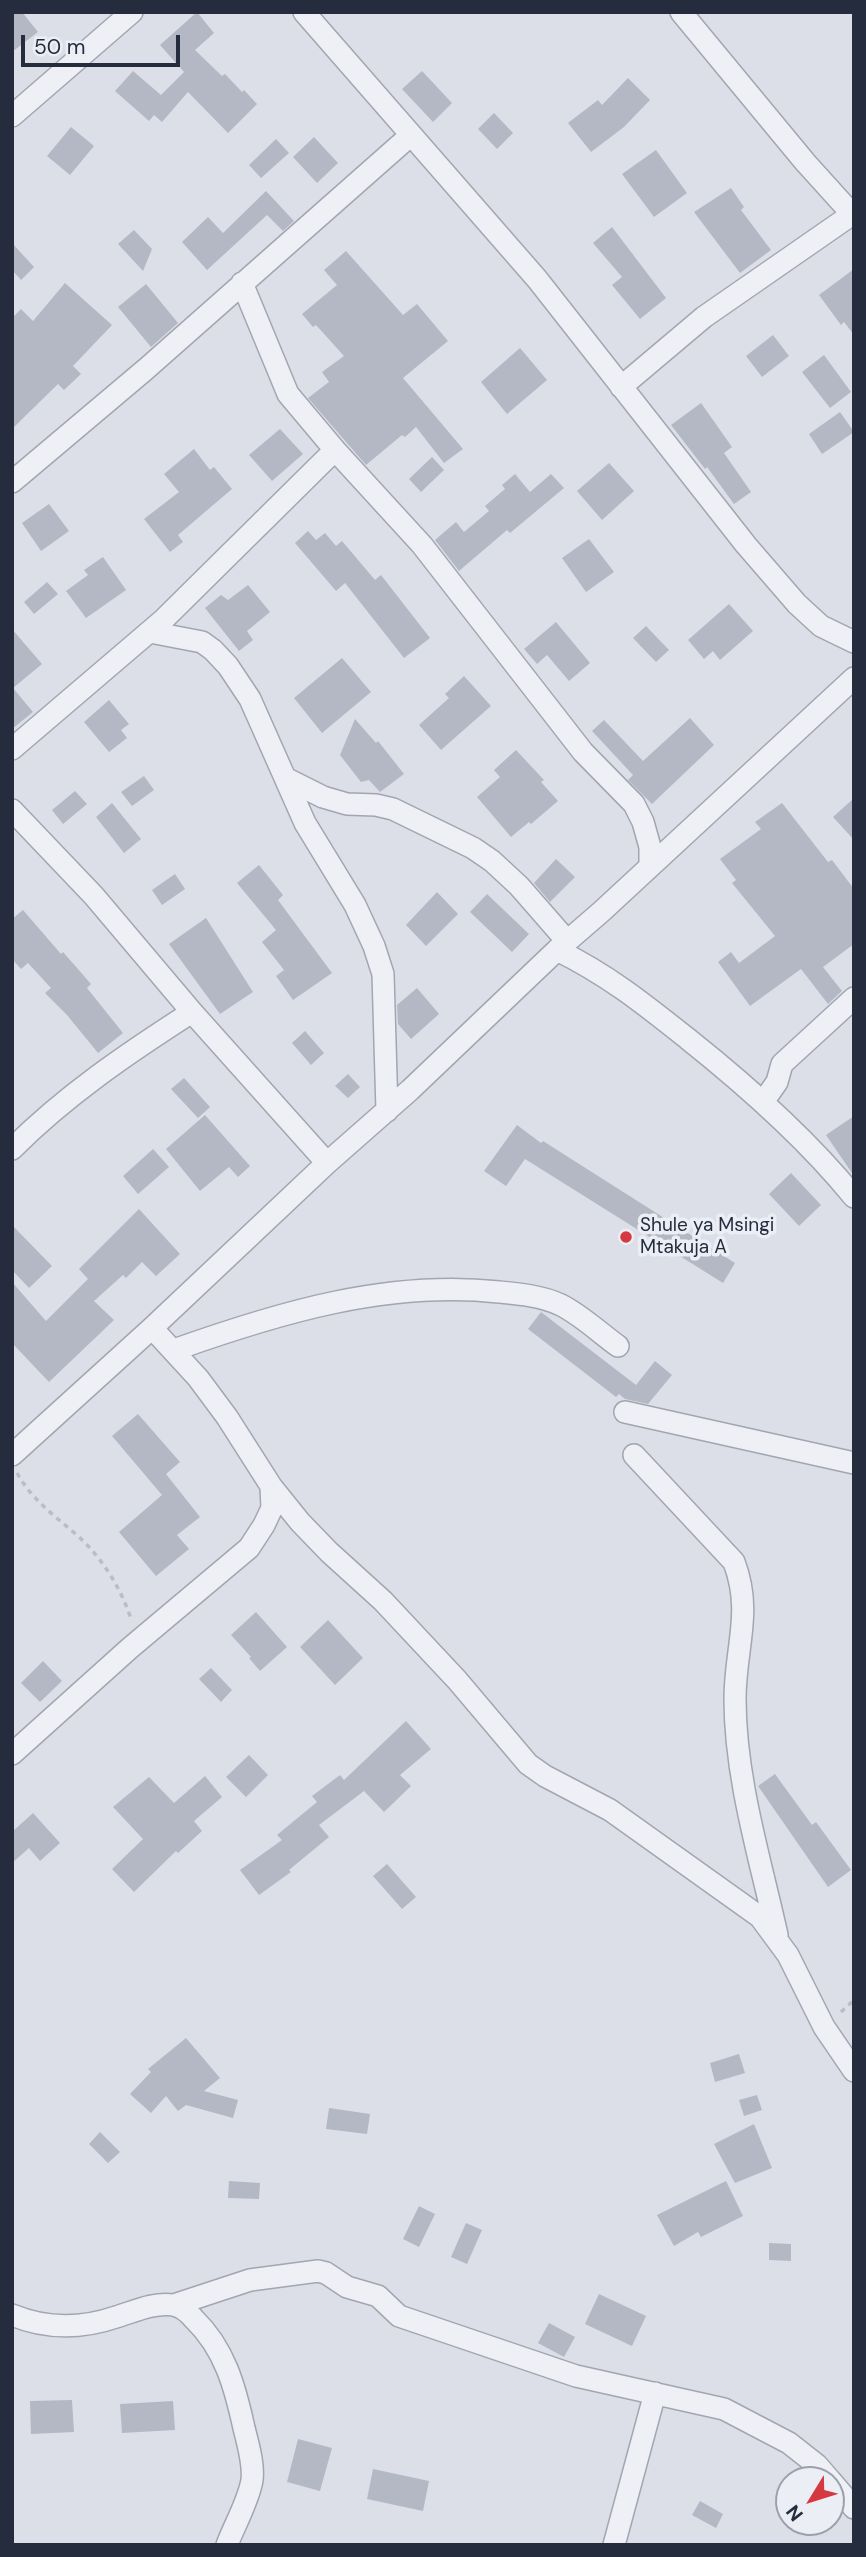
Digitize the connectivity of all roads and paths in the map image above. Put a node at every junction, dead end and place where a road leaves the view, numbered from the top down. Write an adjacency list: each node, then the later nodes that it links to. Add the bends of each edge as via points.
1 (132, 12): 4 (street)
2 (304, 12): 5 (street)
3 (681, 12): 6 (street)
4 (12, 116)
5 (411, 135): 7 (street); 8 (street, via 579,329)
6 (853, 214): 8 (street, via 704,317)
7 (242, 283): 9 (street, via 288,394); 10 (street)
8 (621, 387): 12 (street, via 797,604 821,626)
9 (335, 450): 11 (street); 17 (street, via 422,545 583,752 634,804 650,847)
10 (12, 482)
11 (150, 632): 14 (street); 15 (street, via 202,642 220,658 250,699)
12 (854, 642)
13 (854, 678): 17 (street)
14 (12, 749)
15 (285, 778): 18 (street, via 347,804 393,809 473,848 519,886); 22 (street, via 304,823 355,905 383,974)
16 (12, 810): 20 (street, via 94,895)
17 (650, 865): 18 (street)
18 (562, 945): 21 (street, via 631,993); 22 (street)
19 (854, 998): 21 (street, via 782,1064 777,1082)
20 (192, 1012): 23 (street, via 65,1100); 24 (street)
21 (763, 1102): 25 (street)
22 (387, 1111): 24 (street)
23 (12, 1149)
24 (327, 1163): 26 (street)
25 (854, 1197)
26 (152, 1328): 28 (street); 30 (street)
27 (618, 1346): 28 (street, via 563,1306 535,1296 471,1289 396,1291 329,1304 243,1325)
28 (174, 1350): 34 (street, via 227,1417)
29 (625, 1412): 32 (street)
30 (12, 1455)
31 (634, 1455): 37 (street, via 733,1562 742,1584 735,1698 740,1767)
32 (854, 1463)
33 (12, 1465): 35 (path, via 41,1506 96,1555 123,1595 131,1620)
34 (271, 1486): 35 (street, via 272,1508 248,1548); 37 (street, via 300,1522 457,1680 528,1764 656,1842 760,1917)
35 (130, 1648): 36 (street)
36 (12, 1754)
37 (778, 1940): 38 (street, via 824,2027)
38 (854, 2071)
39 (174, 2305): 40 (street, via 55,2327); 41 (street, via 250,2280 318,2271 347,2287 378,2296 399,2316 576,2376); 43 (street, via 208,2333 220,2352 234,2386 247,2441 252,2482)
40 (12, 2315)
41 (655, 2393): 42 (street, via 724,2409 789,2443); 44 (street)
42 (818, 2466)
43 (227, 2545)
44 (614, 2545)

